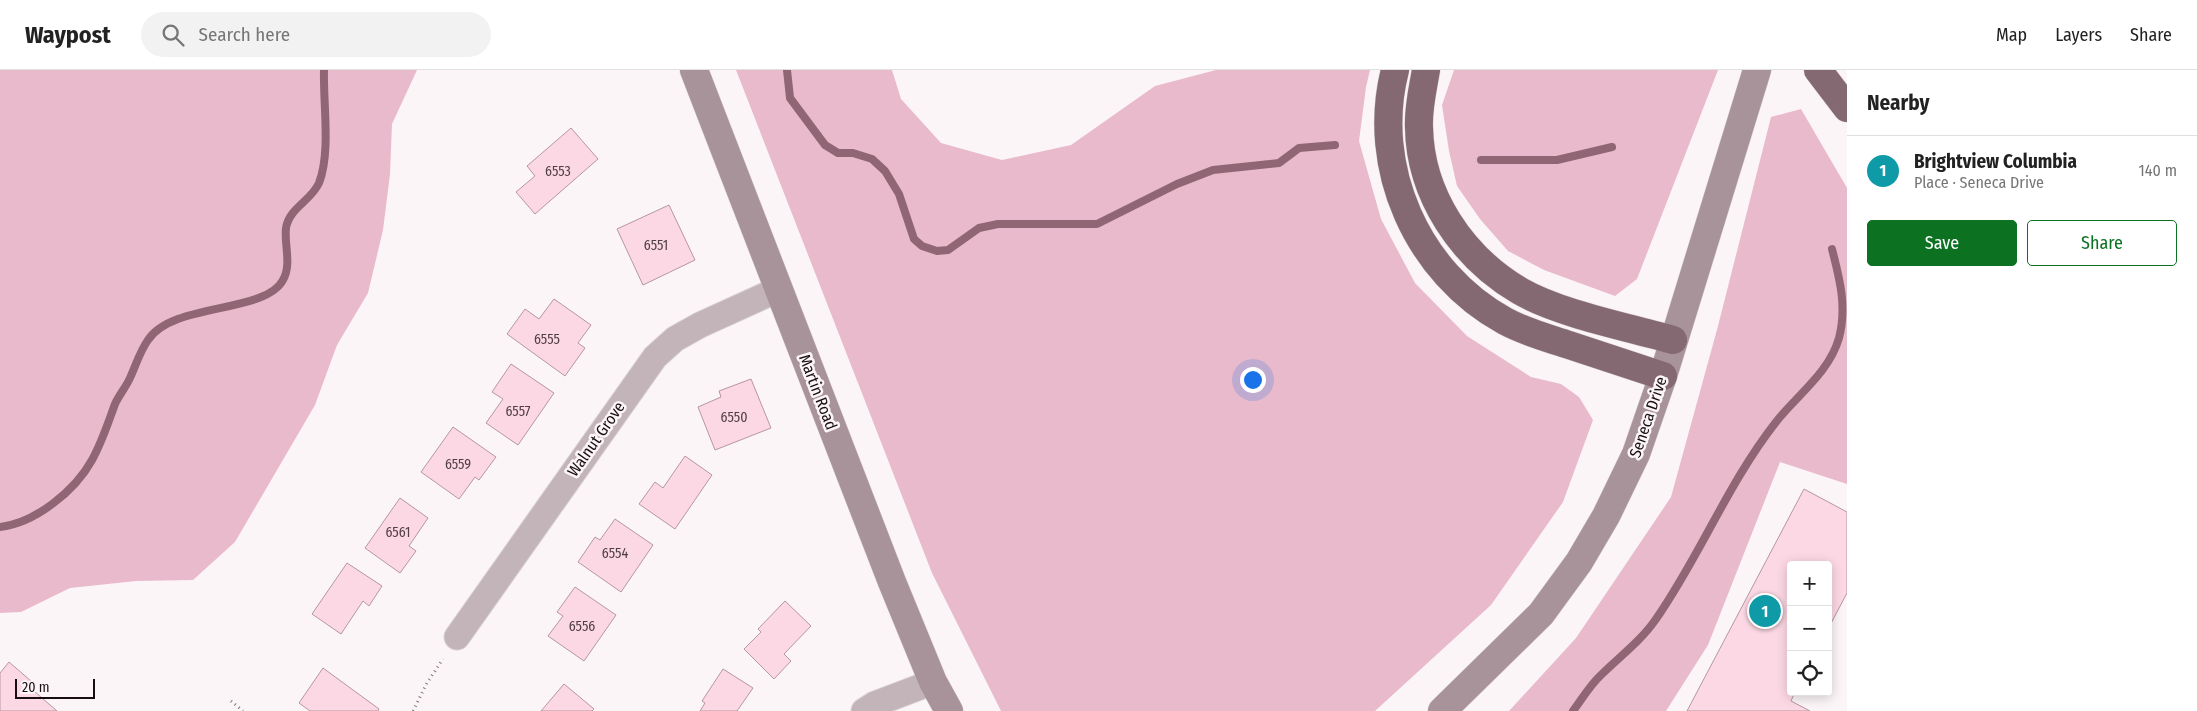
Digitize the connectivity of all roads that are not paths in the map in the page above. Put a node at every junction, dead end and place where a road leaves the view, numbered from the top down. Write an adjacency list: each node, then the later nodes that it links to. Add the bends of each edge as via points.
1 (694, 70): 7 (street, Martin Road)
2 (1395, 70): 9 (highway, via 1387,122 1398,194 1412,226 1453,281 1506,321 1543,337)
3 (1426, 70): 8 (highway, via 1419,126 1430,188 1442,214 1476,258 1521,292 1555,306)
4 (1818, 70): 6 (highway)
5 (1757, 73): 8 (street, Seneca Drive)
6 (1847, 108)
7 (778, 290): 10 (street, Walnut Grove, via 700,325 675,339 655,357); 11 (street, Martin Road)
8 (1673, 340): 9 (street, Seneca Drive)
9 (1663, 376): 14 (street, Seneca Drive, via 1636,454 1579,562 1541,614)
10 (457, 637)
11 (933, 682): 12 (street); 13 (street, Martin Road)
12 (864, 711)
13 (949, 711)
14 (1442, 711)

